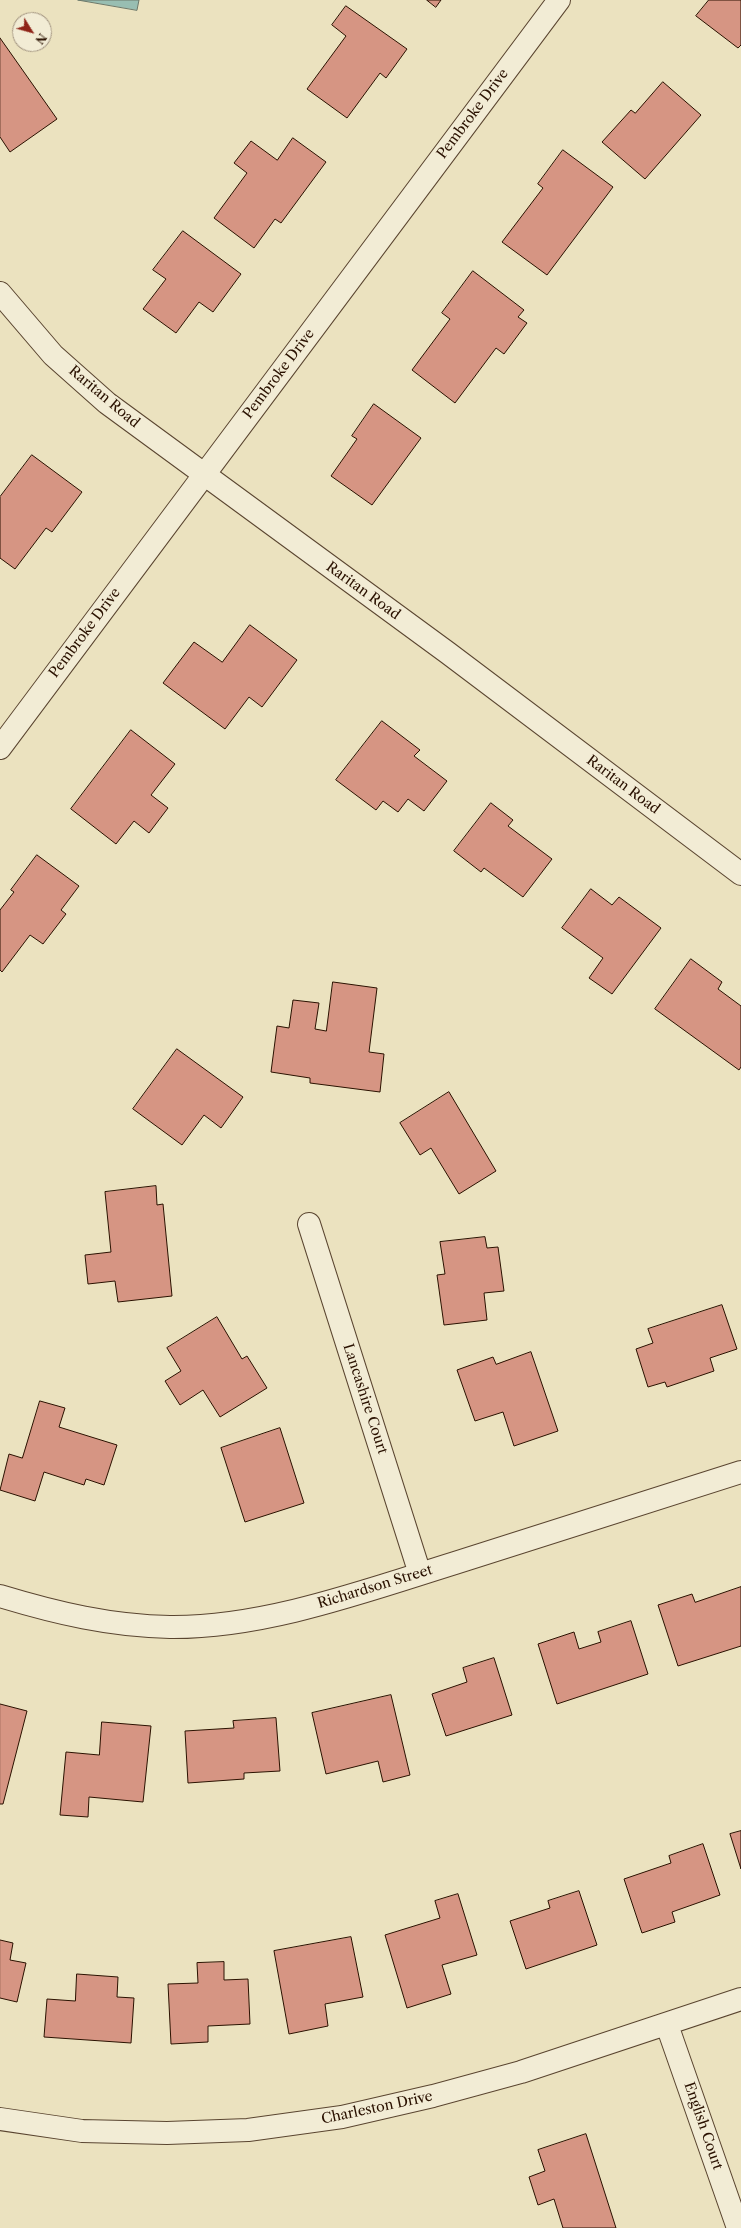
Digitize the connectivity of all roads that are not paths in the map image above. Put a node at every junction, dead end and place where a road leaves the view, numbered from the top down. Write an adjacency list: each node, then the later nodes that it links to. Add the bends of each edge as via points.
1 (559, 0): 3 (street, Pembroke Drive)
2 (0, 293): 3 (street, Raritan Road, via 53,355 107,403)
3 (203, 475): 4 (street, Pembroke Drive); 5 (street, Raritan Road, via 454,658)
4 (0, 748)
5 (741, 874)
6 (309, 1224): 8 (street, Lancashire Court)
7 (741, 1472): 8 (street, Richardson Street)
8 (420, 1574): 9 (street, Richardson Street, via 279,1615 213,1625 170,1627 112,1623 60,1614)
9 (0, 1596)
10 (741, 1999): 11 (street, Charleston Drive)
11 (667, 2025): 12 (street, Charleston Drive, via 513,2074 342,2117 248,2130 167,2133 82,2132); 13 (street, English Court)
12 (0, 2119)
13 (738, 2228)

